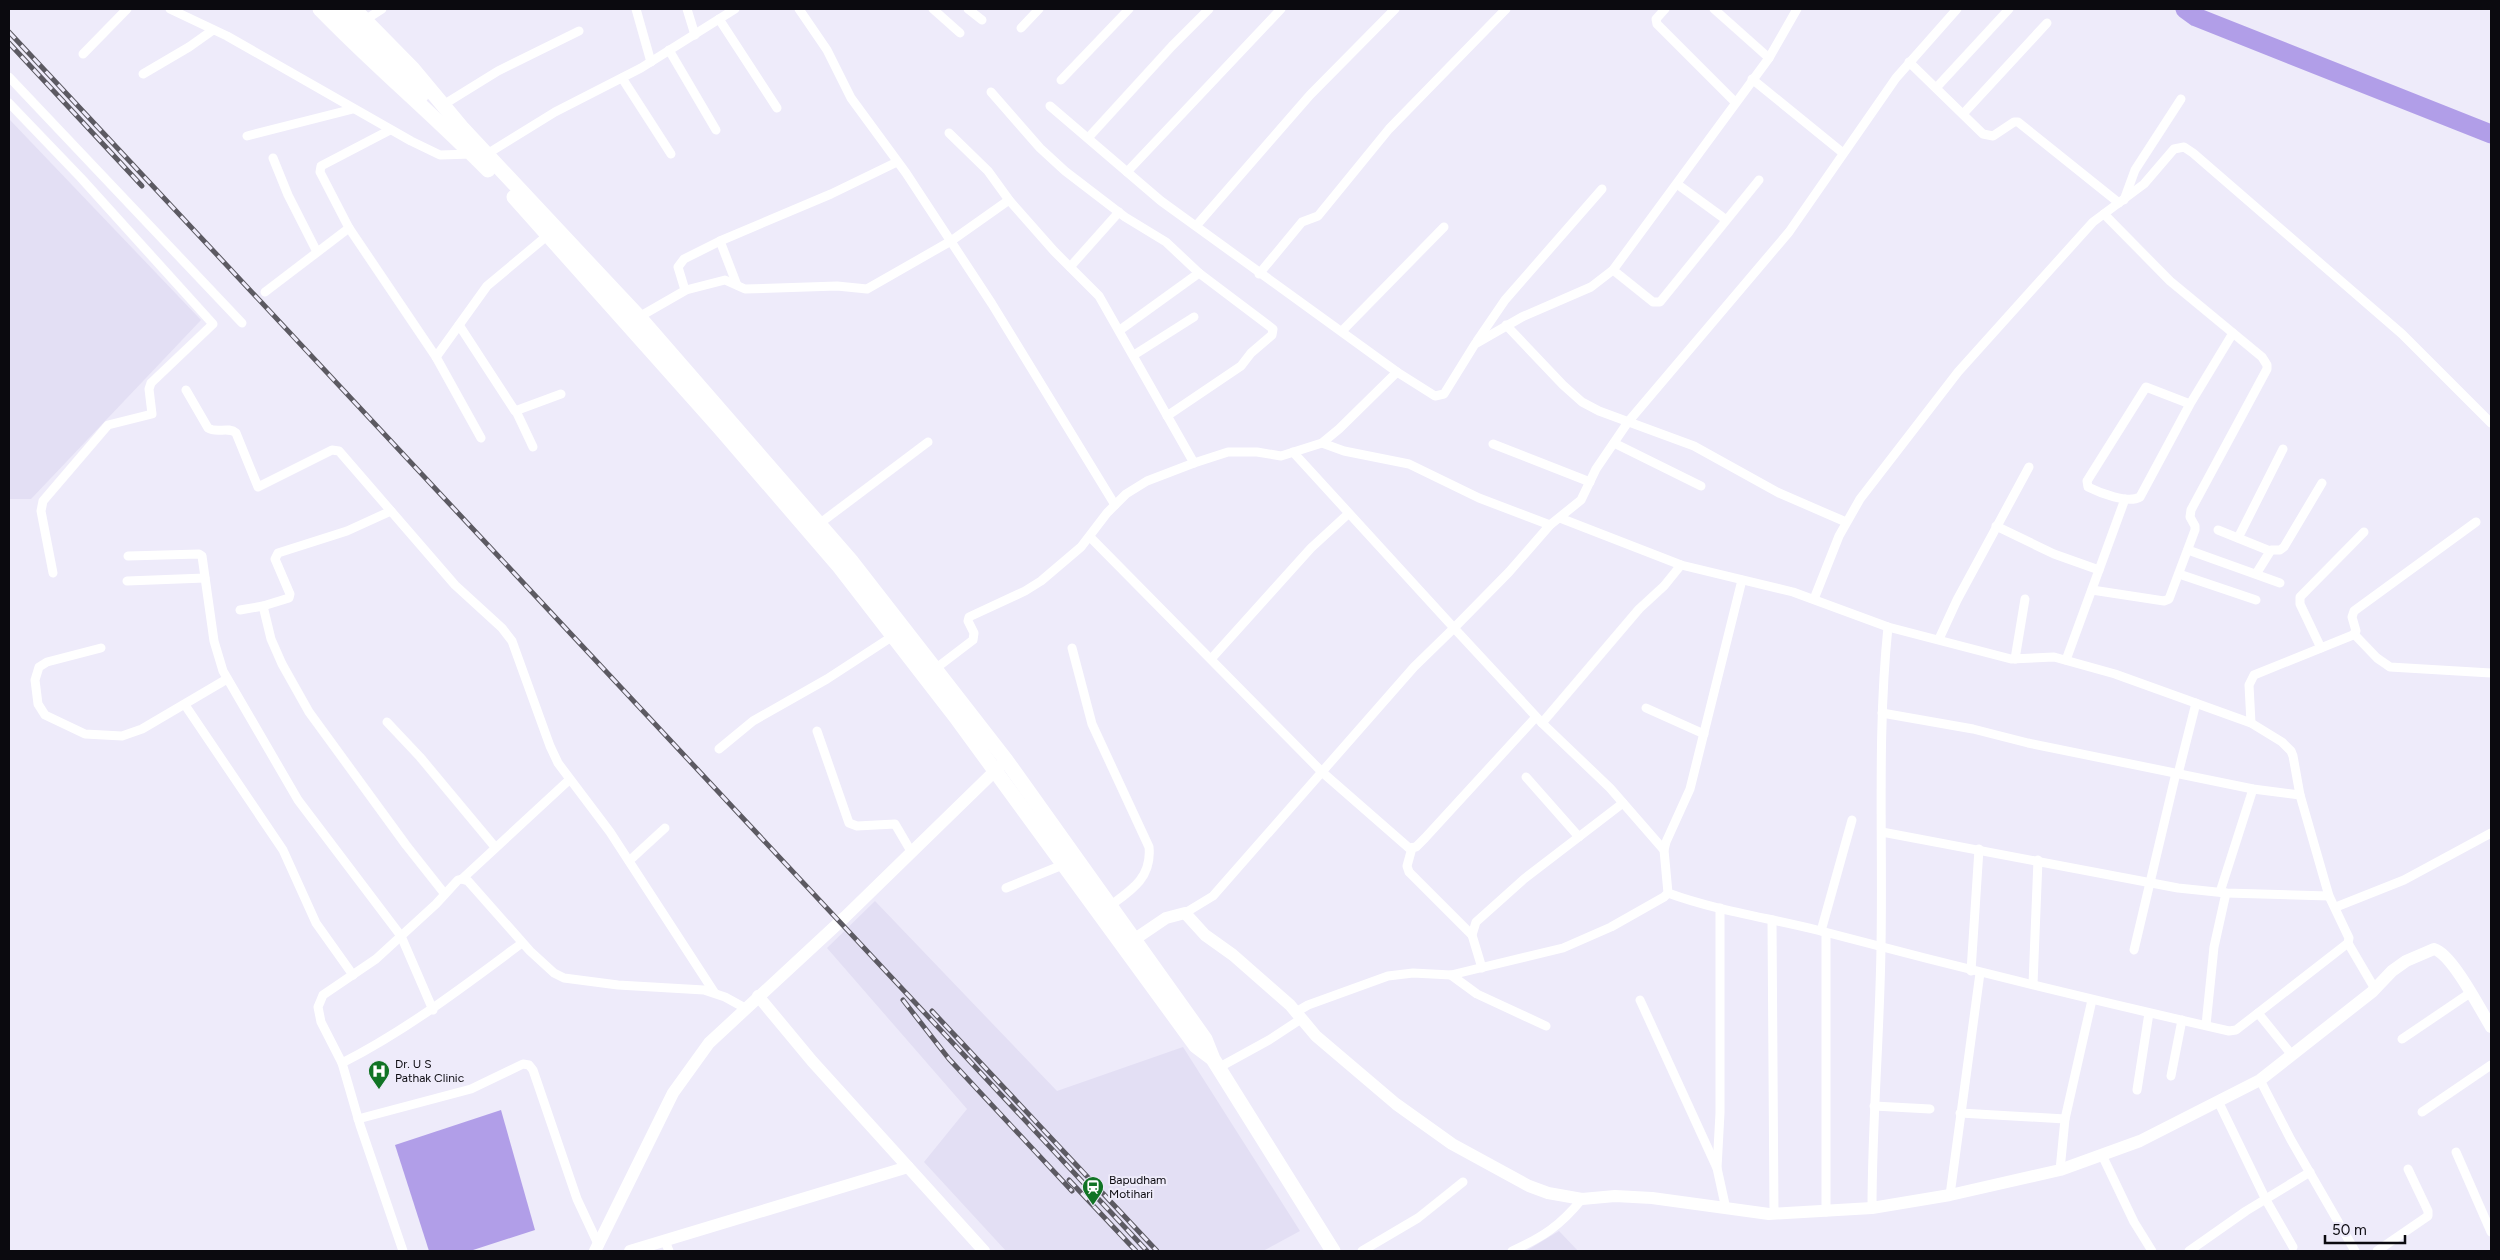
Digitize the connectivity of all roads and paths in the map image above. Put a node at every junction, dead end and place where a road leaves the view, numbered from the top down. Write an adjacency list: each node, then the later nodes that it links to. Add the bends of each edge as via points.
1 (127, 9): 34 (street)
2 (170, 9): 29 (street)
3 (320, 9): 53 (main road)
4 (336, 9): 44 (main road)
5 (354, 9): 25 (main road)
6 (382, 9): 25 (street)
7 (636, 9): 36 (street)
8 (687, 9): 32 (street)
9 (735, 9): 24 (street)
10 (799, 9): 64 (street, via 827,50 851,98)
11 (933, 9): 31 (street)
12 (968, 9): 26 (street)
13 (1039, 9): 28 (street)
14 (1129, 9): 42 (street)
15 (1209, 9): 59 (street)
16 (1281, 9): 65 (street)
17 (1395, 9): 74 (street, via 1310,95)
18 (1506, 9): 84 (street, via 1389,129 1316,218 1302,222)
19 (1665, 9): 48 (street, via 1656,19 1657,24)
20 (1714, 9): 35 (street)
21 (1797, 9): 35 (street)
22 (1956, 9): 37 (street)
23 (2009, 9): 43 (street)
24 (719, 19): 32 (street); 51 (street)
25 (365, 20): 47 (main road)
26 (982, 20)
27 (2047, 23): 54 (street)
28 (1021, 28)
29 (213, 30): 38 (street); 52 (street)
30 (578, 31): 47 (street)
31 (960, 33)
32 (695, 35): 33 (street)
33 (670, 50): 36 (street); 56 (street)
34 (83, 54)
35 (1768, 58): 41 (street)
36 (651, 62): 40 (street)
37 (1909, 62): 43 (street); 60 (street)
38 (142, 74)
39 (9, 77): 90 (street)
40 (622, 78): 61 (street); 62 (street)
41 (1752, 79): 48 (street); 60 (street)
42 (1061, 80)
43 (1936, 88): 54 (street)
44 (419, 92): 47 (main road); 53 (main road)
45 (991, 92): 71 (street, via 1055,162)
46 (2181, 99): 70 (street, via 2135,170)
47 (439, 101): 61 (main road)
48 (1735, 102): 67 (street)
49 (9, 103): 139 (street, via 213,324 151,383 152,414 108,425 43,501 41,511)
50 (1050, 106): 59 (street)
51 (777, 108)
52 (353, 109): 55 (street); 58 (street)
53 (425, 109): 61 (main road)
54 (1963, 114): 70 (street, via 1990,136 2014,122 2020,123)
55 (390, 130): 61 (street, via 440,154); 76 (street, via 320,168)
56 (716, 130)
57 (949, 133): 69 (street, via 988,171)
58 (247, 136)
59 (1088, 138): 65 (street)
60 (1843, 153): 105 (street, via 1789,232)
61 (480, 154): 77 (main road); 89 (main road)
62 (671, 154)
63 (273, 158): 80 (street)
64 (897, 162): 78 (street); 79 (street)
65 (1127, 172): 74 (street)
66 (1759, 180): 73 (street)
67 (1677, 184): 73 (street); 82 (street)
68 (1602, 189): 96 (street, via 1505,300)
69 (1009, 200): 79 (street); 81 (street)
70 (2121, 202): 72 (street); 106 (street, via 2144,184 2174,149 2188,150 2402,334)
71 (1119, 212): 81 (street); 83 (street, via 1166,242)
72 (2104, 214): 95 (street, via 2158,270); 125 (street, via 1958,372)
73 (1726, 219): 82 (street, via 1658,303 1652,302)
74 (1196, 226): 84 (street)
75 (1444, 227): 94 (street)
76 (349, 228): 80 (street); 98 (street)
77 (548, 235): 91 (street, via 487,286); 155 (main road, via 838,565)
78 (720, 241): 85 (street); 86 (street, via 679,263)
79 (951, 241): 85 (street, via 867,289 837,286 752,289); 121 (street)
80 (317, 252): 87 (street)
81 (1070, 267): 93 (street, via 1092,287)
82 (1613, 270): 92 (street, via 1590,287)
83 (1199, 273): 93 (street); 104 (street, via 1274,332 1241,366)
84 (1259, 274): 94 (street)
85 (736, 285): 86 (street, via 725,280)
86 (685, 290): 89 (street)
87 (265, 292)
88 (1194, 317): 97 (street)
89 (639, 318): 127 (main road)
90 (242, 323)
91 (459, 325): 98 (street); 103 (street)
92 (1506, 325): 96 (street); 105 (street, via 1574,396 1599,411)
93 (1120, 330): 97 (street)
94 (1342, 330): 99 (street)
95 (2234, 334): 102 (street); 134 (street, via 2262,357 2267,369 2192,510 2190,517 2196,528)
96 (1475, 344): 99 (street, via 1444,394 1435,396)
97 (1134, 355): 104 (street)
98 (436, 357): 107 (street)
99 (1398, 372): 109 (street)
100 (186, 390): 122 (street, via 208,428 230,429 236,433 256,486 261,487 337,450)
101 (562, 394): 103 (street)
102 (2190, 404): 120 (street, via 2142,494 2137,499); 120 (street, via 2146,387 2086,483 2089,488)
103 (516, 411): 112 (street)
104 (1167, 416): 115 (street)
105 (1628, 422): 110 (street); 125 (street, via 1694,446 1780,492)
106 (2491, 423)
107 (481, 438)
108 (928, 442): 127 (street)
109 (1322, 443): 114 (street); 128 (street, via 1344,451 1409,464 1479,498)
110 (1614, 443): 117 (street); 119 (street)
111 (1493, 444): 117 (street)
112 (533, 447)
113 (2284, 449): 133 (street)
114 (1293, 452): 115 (street, via 1281,456 1228,452); 123 (street)
115 (1194, 462): 121 (street, via 1147,481)
116 (2029, 466): 129 (street)
117 (1590, 482): 124 (street, via 1581,500)
118 (2322, 483): 135 (street, via 2284,547)
119 (1701, 486)
120 (2125, 499): 138 (street)
121 (1115, 505): 132 (street)
122 (391, 511): 150 (street, via 347,531 278,553 275,559 290,597); 181 (street, via 455,585 502,628 512,642 550,746)
123 (1348, 514): 153 (street); 160 (street, via 1311,548)
124 (1560, 518): 128 (street); 137 (street)
125 (1846, 522): 147 (street)
126 (2476, 522): 154 (street, via 2354,611)
127 (819, 524): 163 (main road)
128 (1550, 525): 153 (street)
129 (1996, 526): 138 (street, via 2054,554); 156 (street)
130 (2218, 530): 133 (street)
131 (2364, 532): 159 (street, via 2300,597 2300,604)
132 (1090, 537): 160 (street); 163 (street, via 1041,581 969,616 973,640)
133 (2238, 538): 135 (street)
134 (2188, 550): 140 (street); 141 (street)
135 (2270, 551): 141 (street)
136 (128, 556): 142 (street, via 199,554 203,557)
137 (1680, 565): 143 (street); 170 (street)
138 (2099, 570): 146 (street)
139 (53, 572)
140 (2179, 574): 146 (street, via 2166,601); 149 (street)
141 (2256, 574): 145 (street)
142 (205, 578): 144 (street); 165 (street, via 214,641)
143 (1742, 580): 147 (street); 174 (street)
144 (127, 581)
145 (2280, 583)
146 (2092, 590): 162 (street)
147 (1814, 599): 152 (street)
148 (2025, 599): 161 (street)
149 (2256, 600)
150 (263, 606): 151 (street); 202 (street, via 271,639 309,712)
151 (240, 610)
152 (1888, 627): 156 (street); 169 (street)
153 (1454, 628): 170 (street); 178 (street, via 1414,667)
154 (2354, 634): 159 (street); 164 (street, via 2390,667)
155 (893, 636): 175 (street, via 827,679 753,720); 177 (main road)
156 (1939, 639): 161 (street)
157 (101, 648): 167 (street, via 47,662 39,668 35,680 38,704 45,715 86,734 122,736 142,729)
158 (1072, 648): 205 (street, via 1092,724 1149,847 1140,882)
159 (2321, 648): 172 (street, via 2257,673 2252,678 2249,685)
160 (1211, 659): 178 (street)
161 (2016, 659): 162 (street, via 2044,657)
162 (2066, 660): 166 (street)
163 (936, 669): 176 (main road)
164 (2491, 673)
165 (227, 680): 167 (street); 212 (street, via 298,800)
166 (2196, 703): 172 (street); 179 (street)
167 (185, 705): 220 (street, via 283,850 326,941)
168 (1646, 708): 174 (street)
169 (1882, 713): 179 (street, via 1964,727); 187 (street)
170 (1539, 720): 184 (street); 191 (street)
171 (387, 722): 190 (street, via 420,756)
172 (2251, 723): 183 (street, via 2291,751)
173 (817, 731): 194 (street, via 849,823 857,826 895,824)
174 (1704, 734): 193 (street, via 1688,796)
175 (719, 749)
176 (1006, 760): 177 (street); 205 (main road)
177 (994, 772): 194 (street); 197 (main road)
178 (1322, 772): 191 (street); 208 (street, via 1214,896)
179 (2177, 773): 182 (street); 199 (street)
180 (1526, 777): 189 (street)
181 (569, 780): 190 (street); 196 (street)
182 (2253, 790): 183 (street); 201 (street)
183 (2300, 795): 204 (street)
184 (1624, 802): 189 (street); 193 (street)
185 (1852, 820): 210 (street)
186 (665, 828): 196 (street)
187 (1882, 832): 192 (street); 216 (street)
188 (2491, 833): 206 (street, via 2404,880)
189 (1579, 837): 211 (street, via 1499,900 1476,922)
190 (495, 847): 198 (street)
191 (1412, 848): 211 (street, via 1407,866 1409,872)
192 (1978, 849): 195 (street); 219 (street)
193 (1664, 850): 203 (street)
194 (912, 853): 226 (street)
195 (2038, 860): 199 (street); 222 (street)
196 (629, 861): 224 (street)
197 (1065, 864): 200 (street); 241 (main road, via 1196,1046)
198 (462, 879): 202 (street); 214 (street, via 472,886)
199 (2149, 882): 201 (street); 217 (street)
200 (1006, 888)
201 (2223, 892): 204 (street); 235 (street)
202 (444, 893): 212 (street)
203 (1668, 893): 207 (street); 218 (street, via 1588,938 1548,952)
204 (2329, 896): 206 (street)
205 (1111, 905): 213 (main road)
206 (2336, 907): 215 (street, via 2348,934)
207 (1720, 908): 209 (street); 256 (street)
208 (1185, 913): 213 (street, via 1166,918); 233 (street, via 1205,935 1233,955)
209 (1772, 920): 210 (street); 267 (street)
210 (1823, 932): 216 (street); 266 (street)
211 (1472, 935): 218 (street)
212 (401, 936): 220 (street); 230 (street)
213 (1135, 939): 241 (main road, via 1205,1039)
214 (522, 943): 224 (street, via 554,973 569,980); 230 (street)
215 (2348, 943): 223 (street); 232 (street)
216 (1881, 947): 219 (street); 247 (street)
217 (2134, 950)
218 (1482, 968): 221 (street)
219 (1975, 972): 222 (street); 250 (street)
220 (353, 975): 240 (street, via 323,995 318,1007 321,1022)
221 (1451, 975): 233 (street, via 1413,973 1388,976 1308,1005); 236 (street, via 1477,994)
222 (2033, 984): 228 (street)
223 (2375, 989): 225 (street, via 2406,961 2434,950 2441,952 2452,964); 239 (street)
224 (714, 992): 229 (street)
225 (2470, 993): 237 (street); 238 (street)
226 (758, 996): 229 (street); 255 (street, via 812,1062)
227 (1640, 1000): 256 (street)
228 (2092, 1000): 231 (street); 252 (street)
229 (745, 1008): 271 (street, via 709,1043 673,1093)
230 (433, 1010): 240 (street)
231 (2149, 1013): 234 (street); 245 (street)
232 (2258, 1013): 235 (street, via 2232,1031); 239 (street)
233 (1299, 1016): 241 (street, via 1269,1040); 262 (street, via 1316,1036 1396,1104 1452,1144 1529,1186)
234 (2182, 1020): 235 (street); 243 (street)
235 (2206, 1025)
236 (1546, 1026)
237 (2491, 1027)
238 (2402, 1039)
239 (2292, 1055): 244 (street)
240 (342, 1063): 251 (street)
241 (1216, 1064): 275 (main road)
242 (2491, 1065): 249 (street)
243 (2171, 1076)
244 (2260, 1080): 246 (street); 259 (street)
245 (2137, 1090)
246 (2218, 1101): 254 (street, via 2140,1141); 263 (street)
247 (1874, 1106): 248 (street); 265 (street)
248 (1930, 1109)
249 (2422, 1112)
250 (1960, 1113): 252 (street); 261 (street)
251 (358, 1118): 271 (street, via 459,1092 524,1064 529,1065); 272 (street)
252 (2065, 1119): 258 (street)
253 (2456, 1152): 268 (street)
254 (2102, 1155): 258 (street); 278 (street, via 2126,1207)
255 (908, 1166): 269 (street); 274 (street)
256 (1717, 1168): 264 (street)
257 (2408, 1169): 281 (street, via 2428,1216)
258 (2060, 1170): 261 (street)
259 (2310, 1172): 263 (street); 280 (street)
260 (1463, 1182): 276 (street, via 1418,1218)
261 (1950, 1195): 265 (street)
262 (1582, 1199): 264 (street, via 1615,1196 1652,1198); 277 (street, via 1557,1227)
263 (2266, 1200): 270 (street); 279 (street)
264 (1726, 1208): 267 (street)
265 (1872, 1208): 266 (street)
266 (1826, 1212): 267 (street)
267 (1774, 1214)
268 (2491, 1232)
269 (667, 1246): 273 (street)
270 (2293, 1247)
271 (597, 1248)
272 (404, 1251)
273 (630, 1251)
274 (984, 1251)
275 (1333, 1251)
276 (1362, 1251)
277 (1512, 1251)
278 (2152, 1251)
279 (2190, 1251)
280 (2355, 1251)
281 (2377, 1251)

